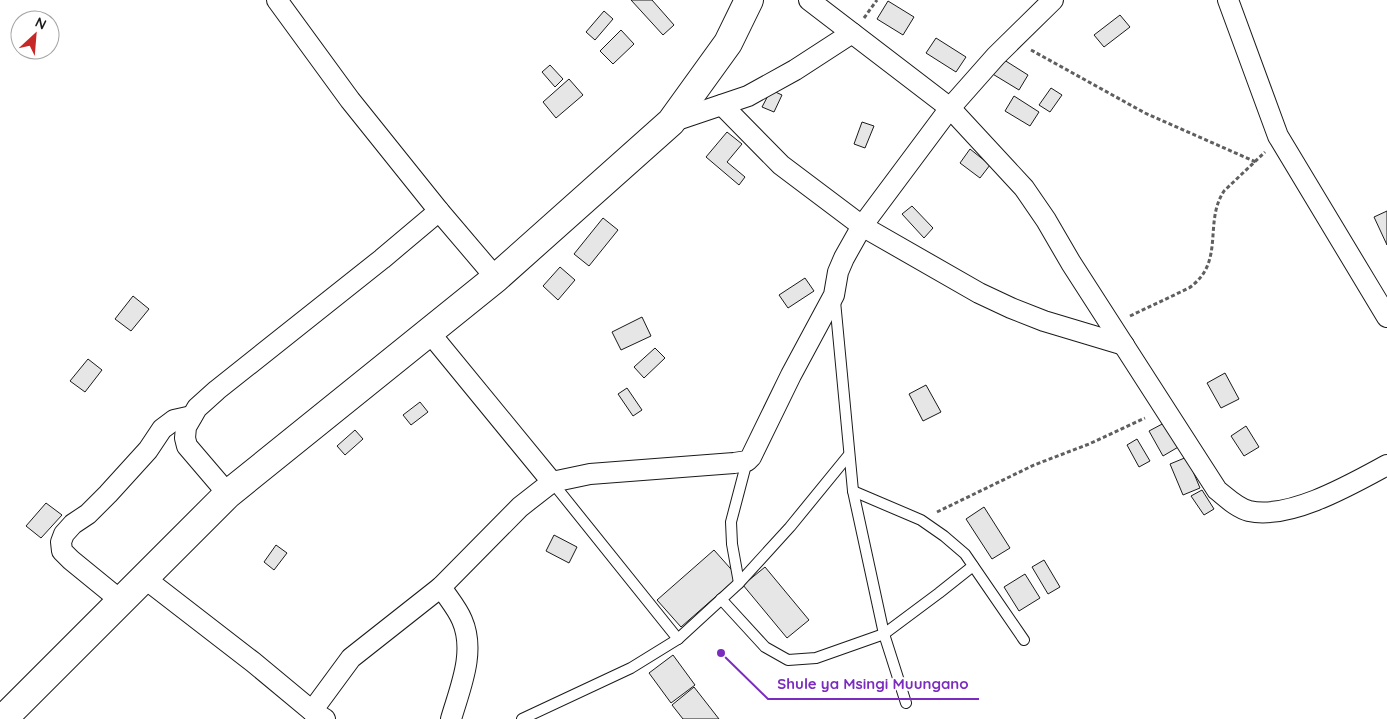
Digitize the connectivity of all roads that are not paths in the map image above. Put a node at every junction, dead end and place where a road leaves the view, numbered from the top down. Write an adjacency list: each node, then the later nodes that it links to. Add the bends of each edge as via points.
1 (277, 0): 10 (street, via 350,100)
2 (749, 0): 9 (street, via 728,43)
3 (809, 0): 6 (street)
4 (1053, 0): 8 (street, via 1012,39)
5 (1228, 0): 14 (street, via 1278,136)
6 (852, 33): 7 (street, via 795,70 748,96); 8 (street)
7 (722, 105): 9 (street); 11 (street, via 781,165)
8 (950, 108): 11 (street); 16 (street, via 1024,188)
9 (671, 122): 12 (street)
10 (439, 211): 12 (street); 17 (street, via 216,390)
11 (862, 226): 13 (street, via 838,272); 16 (street, via 1011,308)
12 (496, 278): 15 (street)
13 (834, 295): 18 (lane); 19 (street, via 755,451)
14 (1387, 317)
15 (429, 332): 21 (street); 23 (street)
16 (1124, 345): 20 (street, via 1217,490 1248,511 1291,508 1341,490)
17 (192, 416): 23 (street, via 186,427 187,446); 29 (street, via 174,420 162,429 141,457 88,514 73,524 60,542 62,551)
18 (848, 456): 22 (lane); 26 (lane)
19 (746, 461): 21 (street, via 590,474); 26 (lane, via 731,522)
20 (1387, 465)
21 (552, 482): 27 (street, via 520,507); 31 (lane)
22 (853, 492): 24 (lane, via 921,520 965,554); 30 (lane)
23 (228, 494): 25 (street)
24 (973, 566): 30 (lane); 32 (lane)
25 (143, 577): 29 (street); 34 (street)
26 (739, 583): 28 (lane)
27 (441, 587): 34 (street, via 351,658); 36 (street, via 462,621 467,638 467,660)
28 (722, 599): 30 (lane, via 765,647 788,660 816,658); 31 (lane)
29 (120, 600): 35 (street)
30 (884, 634): 33 (lane)
31 (678, 639): 37 (lane, via 630,668)
32 (1024, 640)
33 (906, 703)
34 (319, 715)
35 (9, 716)
36 (451, 719)
37 (522, 719)

